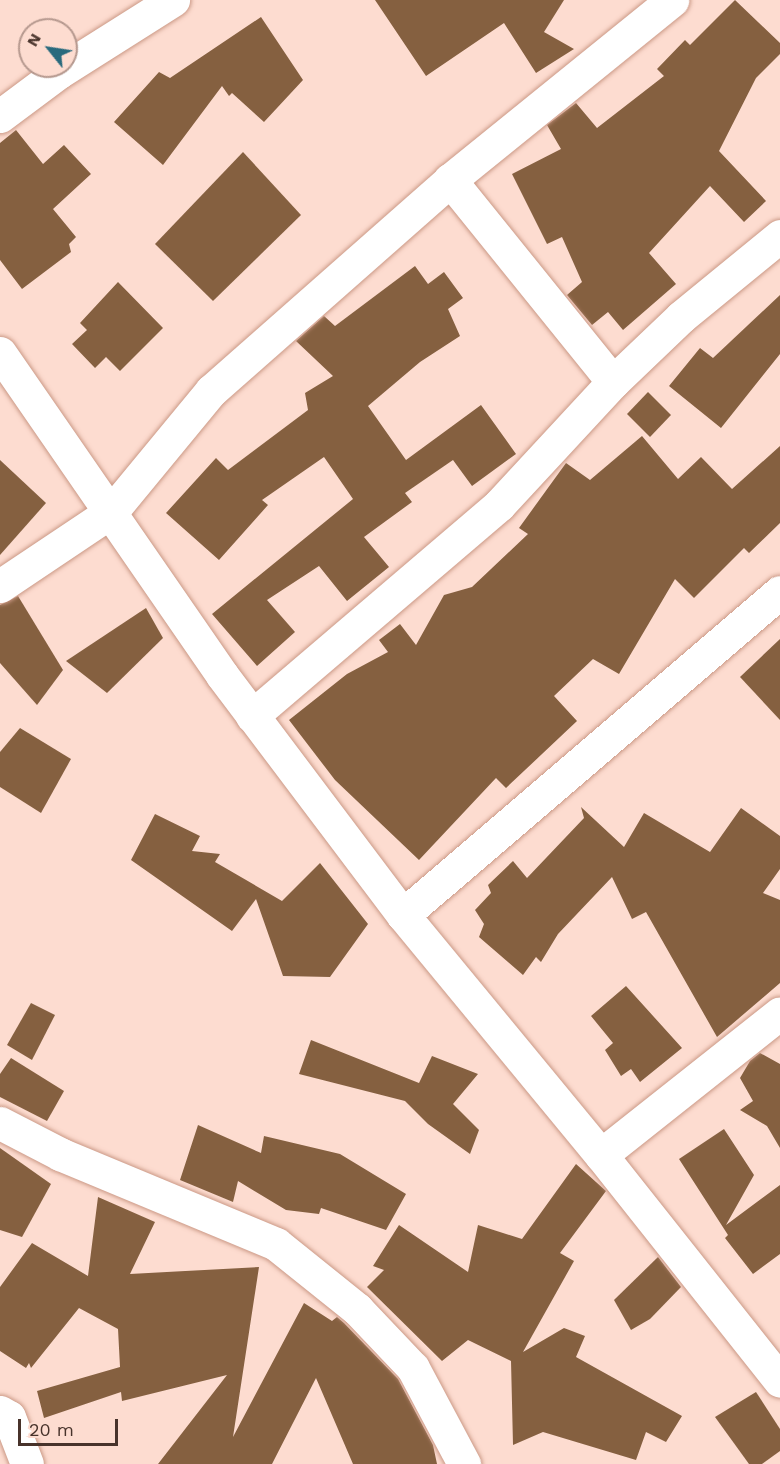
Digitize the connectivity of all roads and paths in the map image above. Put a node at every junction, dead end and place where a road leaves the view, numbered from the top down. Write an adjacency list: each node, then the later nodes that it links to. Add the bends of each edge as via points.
1 (173, 0): 3 (street, via 59,72)
2 (672, 0): 4 (street)
3 (0, 116)
4 (450, 180): 7 (street); 8 (street, via 211,391)
5 (780, 236): 7 (street, via 681,317)
6 (0, 353): 8 (street)
7 (613, 382): 11 (street, via 499,505)
8 (112, 511): 9 (street); 11 (street)
9 (0, 586)
10 (780, 592): 12 (street)
11 (252, 716): 12 (street)
12 (403, 915): 15 (street)
13 (780, 1013): 15 (street)
14 (0, 1123): 19 (street, via 60,1154 276,1244 357,1309 413,1368)
15 (601, 1155): 16 (street)
16 (780, 1381)
17 (0, 1412): 18 (street, via 9,1417)
18 (27, 1464)
19 (464, 1464)

